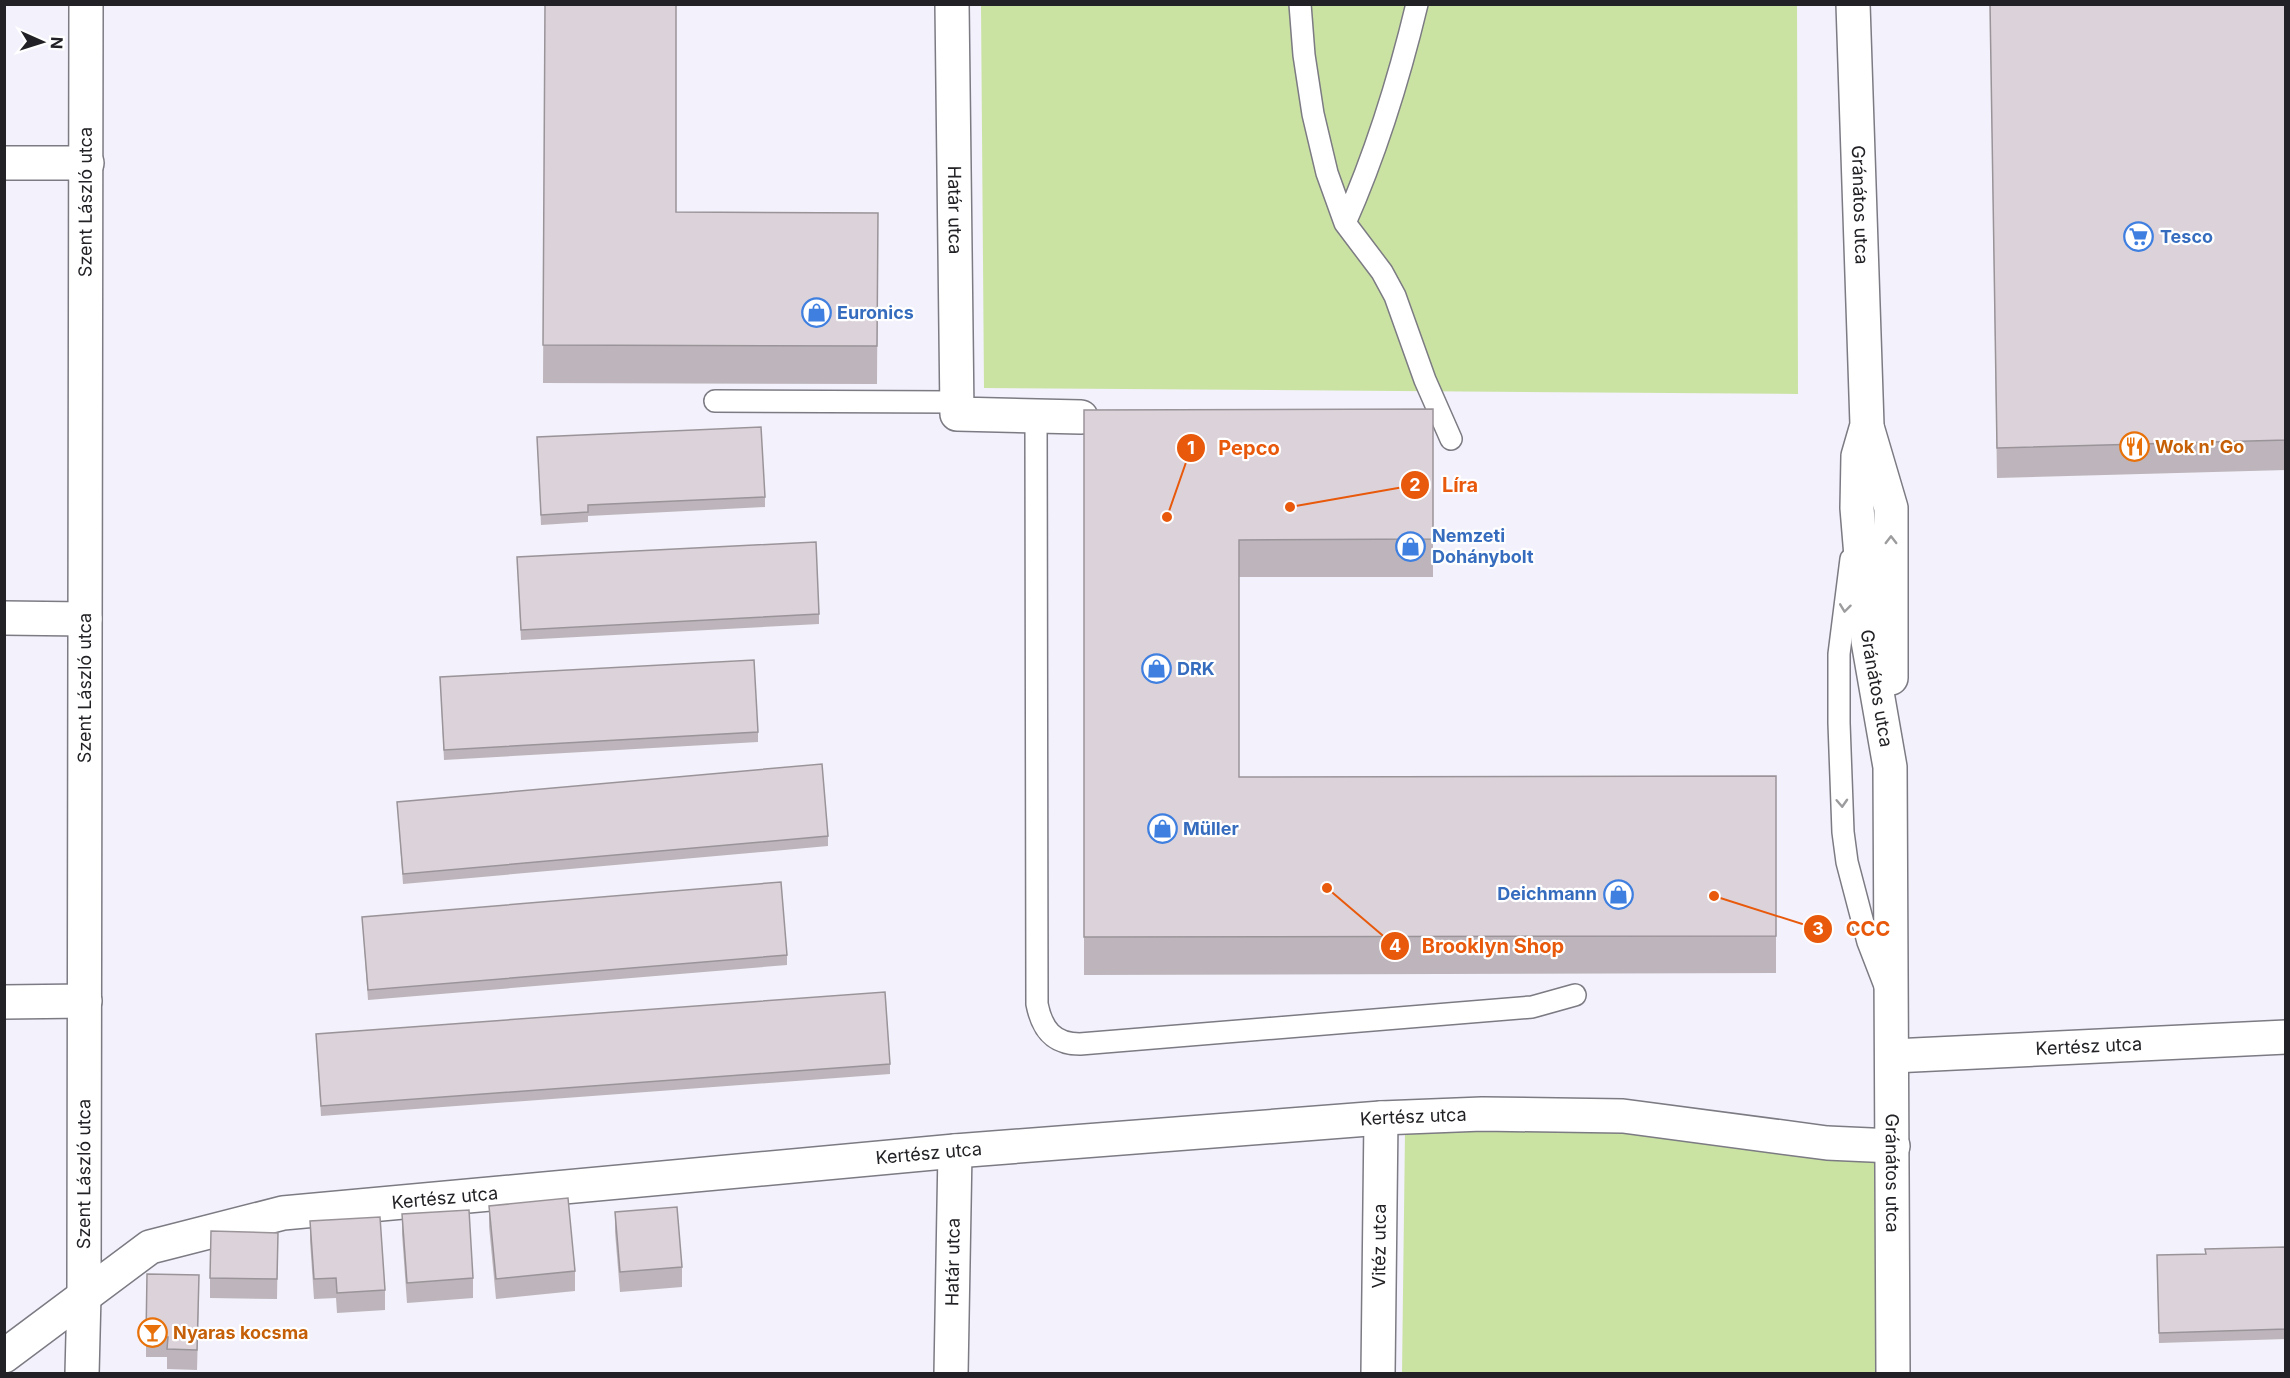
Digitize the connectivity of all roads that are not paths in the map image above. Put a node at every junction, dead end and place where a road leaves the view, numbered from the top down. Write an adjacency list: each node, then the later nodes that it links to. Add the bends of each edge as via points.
1 (86, 4): 7 (street, Szent László utca)
2 (952, 4): 10 (street, Határ utca)
3 (1300, 4): 8 (lane, via 1312,114)
4 (1417, 4): 8 (lane, via 1385,118)
5 (1853, 4): 13 (street, Gránátos utca)
6 (4, 163): 7 (street)
7 (87, 163): 17 (street, Szent László utca)
8 (1345, 224): 14 (lane, via 1382,272 1395,296)
9 (716, 401): 10 (lane)
10 (956, 408): 11 (street)
11 (1036, 416): 12 (street); 19 (lane, via 1038,1004 1045,1030 1061,1041 1080,1044 1532,1007)
12 (1081, 417)
13 (1867, 425): 15 (street, Gránátos utca, via 1858,456); 18 (street, one-way to 13, via 1891,508)
14 (1451, 439)
15 (1857, 508): 18 (street, Gránátos utca, via 1868,641); 21 (lane, one-way to 21, via 1839,654 1844,832 1847,862 1868,942)
16 (4, 618): 17 (street)
17 (85, 619): 20 (street, Szent László utca)
18 (1890, 767): 21 (street, Gránátos utca)
19 (1575, 995)
20 (85, 1001): 22 (street); 28 (street, Szent László utca)
21 (1890, 1001): 24 (street, Gránátos utca)
22 (4, 1002)
23 (2286, 1037): 24 (street, Kertész utca)
24 (1893, 1056): 26 (street, Gránátos utca)
25 (1382, 1118): 26 (street, Kertész utca, via 1482,1114 1623,1116 1827,1143); 27 (street, Kertész utca); 32 (street, Vitéz utca)
26 (1893, 1146): 33 (street, Gránátos utca)
27 (955, 1151): 28 (street, Kertész utca, via 283,1212 150,1247); 31 (street, Határ utca)
28 (84, 1295): 29 (street, Kertész utca); 30 (street, Szent László utca)
29 (4, 1356)
30 (82, 1374)
31 (951, 1374)
32 (1378, 1374)
33 (1893, 1374)

